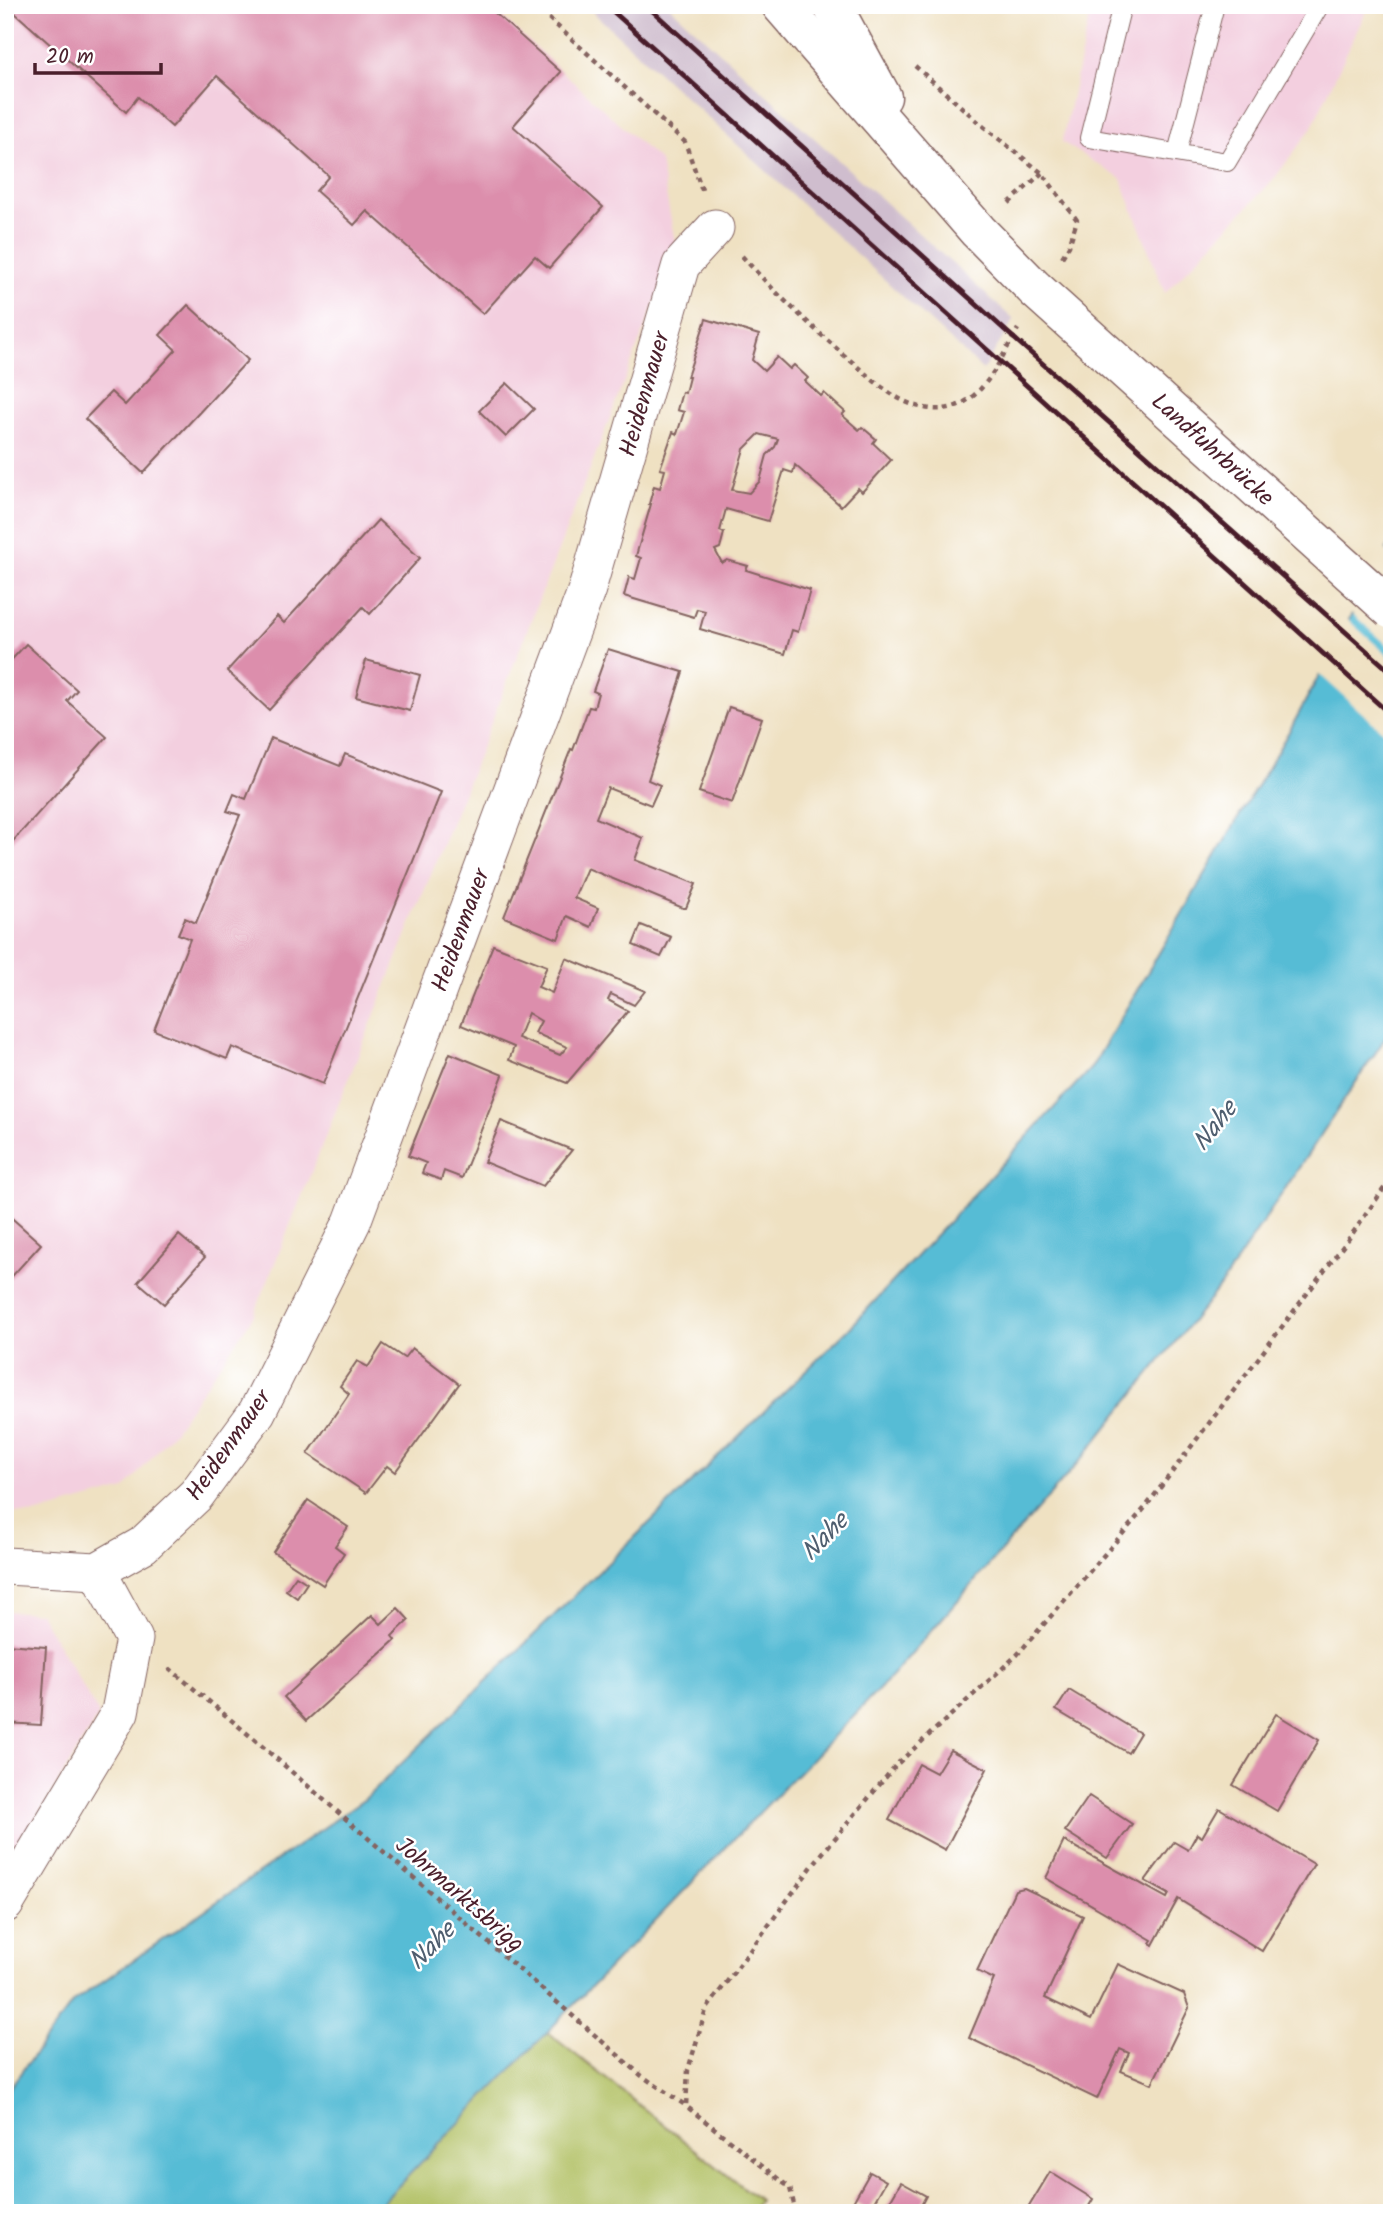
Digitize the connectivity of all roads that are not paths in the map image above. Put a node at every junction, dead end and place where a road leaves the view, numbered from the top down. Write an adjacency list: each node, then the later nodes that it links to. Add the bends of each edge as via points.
1 (781, 5): 7 (street)
2 (832, 5): 7 (street)
3 (1122, 5): 6 (lane, via 1089,138)
4 (1215, 5): 6 (lane)
5 (1320, 5): 6 (lane, via 1227,162)
6 (1177, 153)
7 (928, 174): 9 (street, Landfuhrbrücke, bridge, via 1037,294)
8 (715, 228): 11 (street, Heidenmauer, via 681,265 587,589 352,1222 257,1412 196,1496 143,1545)
9 (1392, 610)
10 (5, 1566): 11 (street)
11 (97, 1572): 12 (street, via 134,1639 120,1712)
12 (5, 1905)

